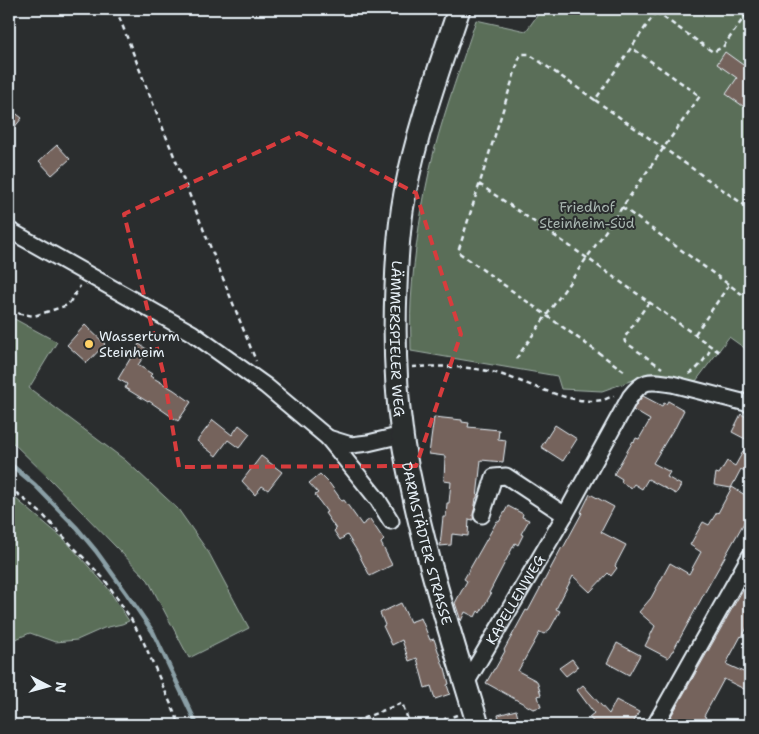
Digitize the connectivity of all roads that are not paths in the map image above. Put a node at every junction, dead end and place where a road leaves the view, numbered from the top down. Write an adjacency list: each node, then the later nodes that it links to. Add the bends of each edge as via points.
1 (459, 9): 4 (street, LÄMMERSPIELER WEG, via 420,128 404,195 396,267 394,333)
2 (9, 230): 5 (street, via 192,333 266,386)
3 (750, 404): 6 (street, KAPELLENWEG, via 672,384 640,384)
4 (402, 435): 5 (street, via 351,445); 10 (street, DARMSTÄDTER STRASSE, via 420,525)
5 (328, 438): 8 (street)
6 (564, 515): 7 (street, via 506,476 494,477); 10 (street, KAPELLENWEG)
7 (482, 516)
8 (391, 521)
9 (750, 556): 12 (street)
10 (465, 685): 11 (street, DARMSTÄDTER STRASSE)
11 (475, 717)
12 (655, 725)

